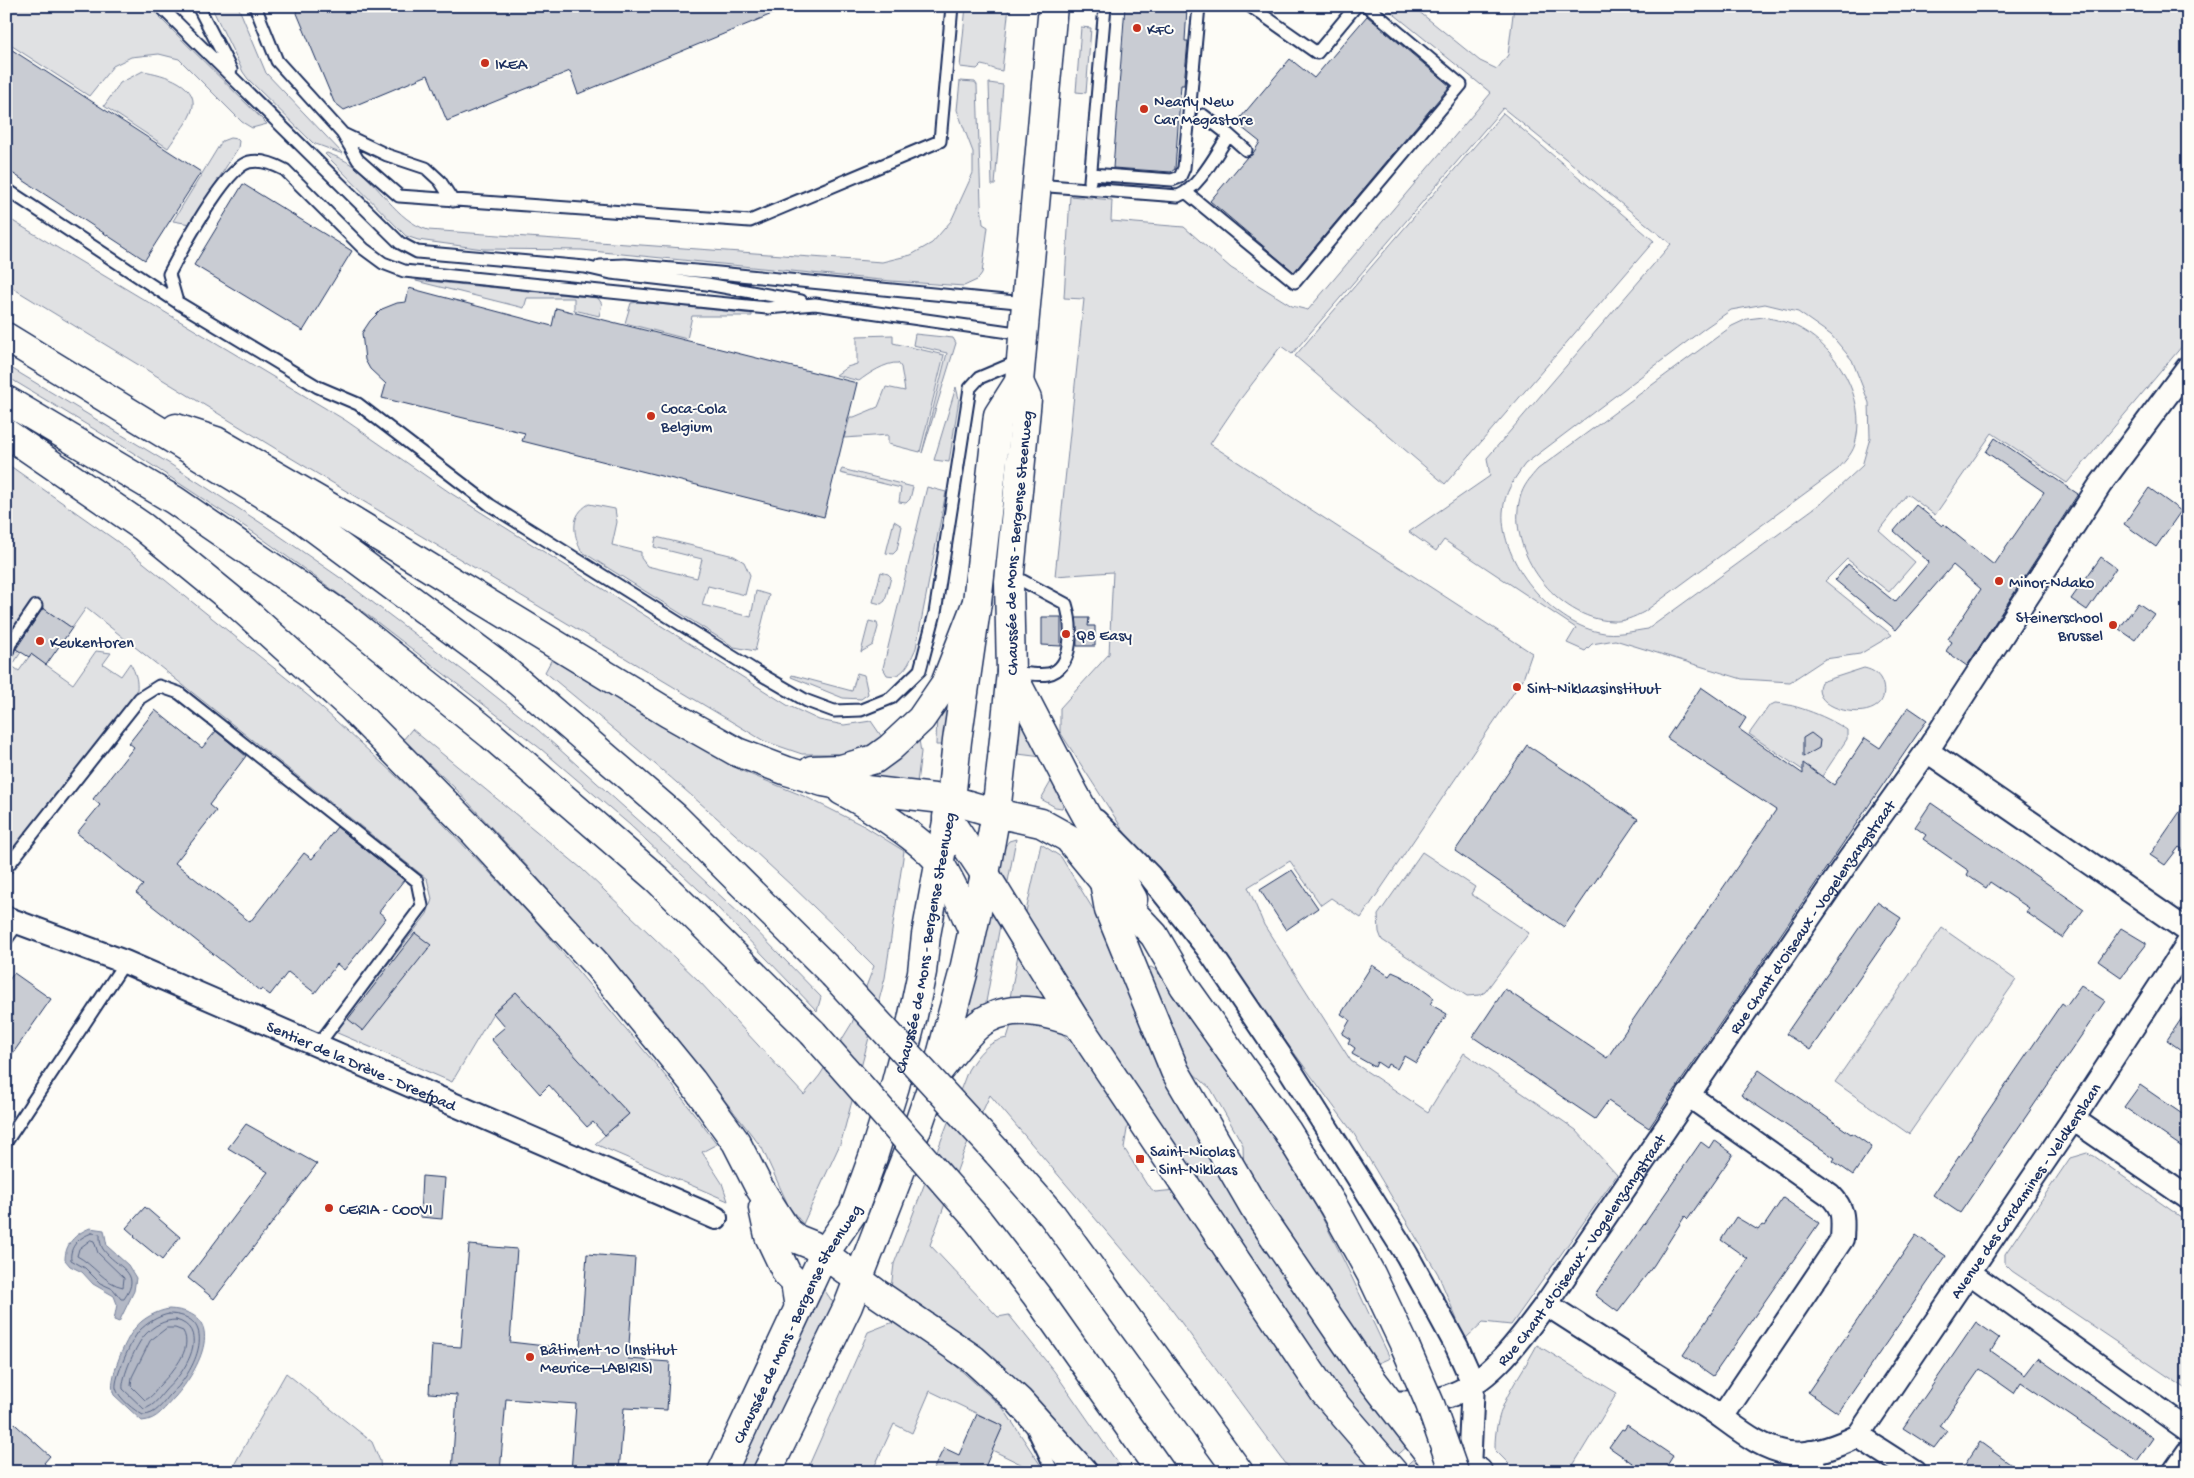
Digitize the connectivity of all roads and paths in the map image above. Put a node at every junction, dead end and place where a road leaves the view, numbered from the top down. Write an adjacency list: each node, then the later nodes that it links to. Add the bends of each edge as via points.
1 (160, 6): 11 (lane)
2 (198, 6): 11 (lane)
3 (255, 6): 13 (lane, via 277,61)
4 (952, 6): 21 (lane, via 940,140 750,221)
5 (1053, 6): 17 (main road, Chaussée de Mons - Bergense Steenweg)
6 (1105, 6): 16 (lane)
7 (1199, 6): 16 (lane, via 1184,168 1180,177 1172,180)
8 (1250, 6): 9 (lane, via 1317,53)
9 (1356, 6)
10 (1367, 6): 20 (lane, via 1461,85 1295,282)
11 (237, 80): 22 (lane, via 400,243 417,252)
12 (1203, 115): 14 (lane)
13 (342, 133): 21 (lane, via 387,155 426,168); 21 (lane, via 358,160 399,196)
14 (1229, 135): 15 (lane); 20 (lane)
15 (1246, 150)
16 (1091, 174): 19 (lane)
17 (1036, 185): 19 (lane); 24 (main road, Chaussée de Mons - Bergense Steenweg)
18 (6, 189): 23 (lane)
19 (1090, 189): 20 (lane, via 1178,196)
20 (1187, 193)
21 (453, 201)
22 (585, 267): 24 (lane, via 643,266); 25 (lane, via 707,284)
23 (177, 302): 25 (lane, via 169,274 192,230 232,174 247,162 262,161 286,170 364,249 383,263 404,272 767,308); 29 (lane, via 318,387 358,404 490,505 757,672 807,701 834,712 861,710 890,698 920,670 935,613 970,388 979,378)
24 (1027, 303): 26 (main road, Chaussée de Mons - Bergense Steenweg)
25 (815, 304): 26 (lane)
26 (1023, 334): 29 (main road, Chaussée de Mons - Bergense Steenweg)
27 (6, 337): 31 (main road)
28 (2188, 366): 38 (street, Rue Chant d'Oiseaux - Vogelenzangstraat, via 2100,485)
29 (1020, 371): 33 (main road, Chaussée de Mons - Bergense Steenweg, via 1027,399); 34 (main road, Chaussée de Mons - Bergense Steenweg, via 998,414)
30 (6, 400): 82 (main road, bridge, via 174,500 344,616 491,734 657,878 813,1032 977,1220 1054,1319)
31 (132, 413): 39 (main road, via 216,441 668,713 737,752); 69 (main road, bridge, via 297,515 499,665 674,816 833,974 997,1152 1052,1215)
32 (6, 433): 60 (main road, via 143,527 237,604 350,706 474,832 598,966 692,1081 736,1142)
33 (1010, 574): 37 (main road, Chaussée de Mons - Bergense Steenweg); 37 (lane, via 1066,604 1070,617 1070,648 1060,666 1050,674)
34 (977, 602): 39 (main road, via 944,684 927,712 903,738 875,759 841,770); 42 (main road, Chaussée de Mons - Bergense Steenweg)
35 (36, 606): 36 (lane)
36 (6, 655)
37 (1011, 672): 41 (main road); 43 (main road, Chaussée de Mons - Bergense Steenweg)
38 (1927, 751): 50 (street); 57 (street, Rue Chant d'Oiseaux - Vogelenzangstraat)
39 (787, 771): 40 (main road)
40 (823, 782): 42 (main road); 44 (main road, via 856,798 913,838)
41 (1076, 797): 51 (main road); 68 (street, via 1150,876 1196,934 1292,1072 1407,1255 1457,1347)
42 (949, 808): 43 (main road); 44 (main road, Chaussée de Mons - Bergense Steenweg); 46 (main road)
43 (996, 813): 46 (main road, Chaussée de Mons - Bergense Steenweg); 47 (main road, via 1041,823 1068,838)
44 (940, 862): 49 (main road); 63 (main road, Chaussée de Mons - Bergense Steenweg, via 916,1001 895,1086 853,1212)
45 (6, 868): 55 (lane, via 140,698 159,686 179,693 417,881 422,906)
46 (985, 874): 49 (main road, Chaussée de Mons - Bergense Steenweg); 54 (main road)
47 (1104, 882): 51 (main road); 71 (main road, via 1109,910 1175,1070 1254,1206)
48 (10, 927): 53 (street, Sentier de la Drève - Dreefpad)
49 (972, 929): 56 (main road, Chaussée de Mons - Bergense Steenweg)
50 (2188, 930)
51 (1154, 935): 77 (main road, bridge, via 1184,986 1287,1131 1320,1184 1371,1274 1406,1346)
52 (2188, 943): 58 (street, Avenue des Cardamines - Veldkerslaan)
53 (125, 962): 55 (street, Sentier de la Drève - Dreefpad); 59 (lane)
54 (1077, 1023): 56 (main road, via 1032,1011 1015,1011 988,1018); 85 (main road, via 1324,1392)
55 (318, 1045): 62 (street, Sentier de la Drève - Dreefpad)
56 (936, 1074): 65 (main road, Chaussée de Mons - Bergense Steenweg)
57 (1688, 1095): 66 (street, Rue Chant d'Oiseaux - Vogelenzangstraat); 72 (street, via 1830,1195 1840,1204 1843,1215 1842,1239)
58 (2073, 1119): 61 (street); 64 (street, Avenue des Cardamines - Veldkerslaan)
59 (6, 1142)
60 (758, 1187): 63 (main road, via 787,1231); 67 (main road, via 769,1236 794,1282)
61 (2188, 1198)
62 (716, 1218)
63 (824, 1254): 65 (main road); 67 (main road, Chaussée de Mons - Bergense Steenweg)
64 (1970, 1272): 73 (street); 74 (street, Avenue des Cardamines - Veldkerslaan)
65 (858, 1279): 70 (main road, via 973,1359); 79 (main road, Chaussée de Mons - Bergense Steenweg)
66 (1546, 1304): 68 (street, Rue Chant d'Oiseaux - Vogelenzangstraat, via 1505,1358); 72 (street)
67 (799, 1308): 78 (main road, Chaussée de Mons - Bergense Steenweg)
68 (1473, 1384): 71 (street, Rue Chant d'Oiseaux - Vogelenzangstraat, via 1444,1398); 77 (street)
69 (1181, 1392): 83 (main road); 84 (main road)
70 (1019, 1401): 80 (lane); 81 (main road)
71 (1389, 1403): 77 (main road)
72 (1722, 1417): 76 (street, via 1761,1445)
73 (2188, 1430)
74 (1858, 1436): 76 (street); 86 (street)
75 (2188, 1452): 87 (street)
76 (1813, 1462)
77 (1458, 1471)
78 (722, 1472)
79 (767, 1472)
80 (1053, 1472)
81 (1083, 1472)
82 (1161, 1472)
83 (1220, 1472)
84 (1238, 1472)
85 (1393, 1472)
86 (1914, 1472)
87 (2174, 1472)

